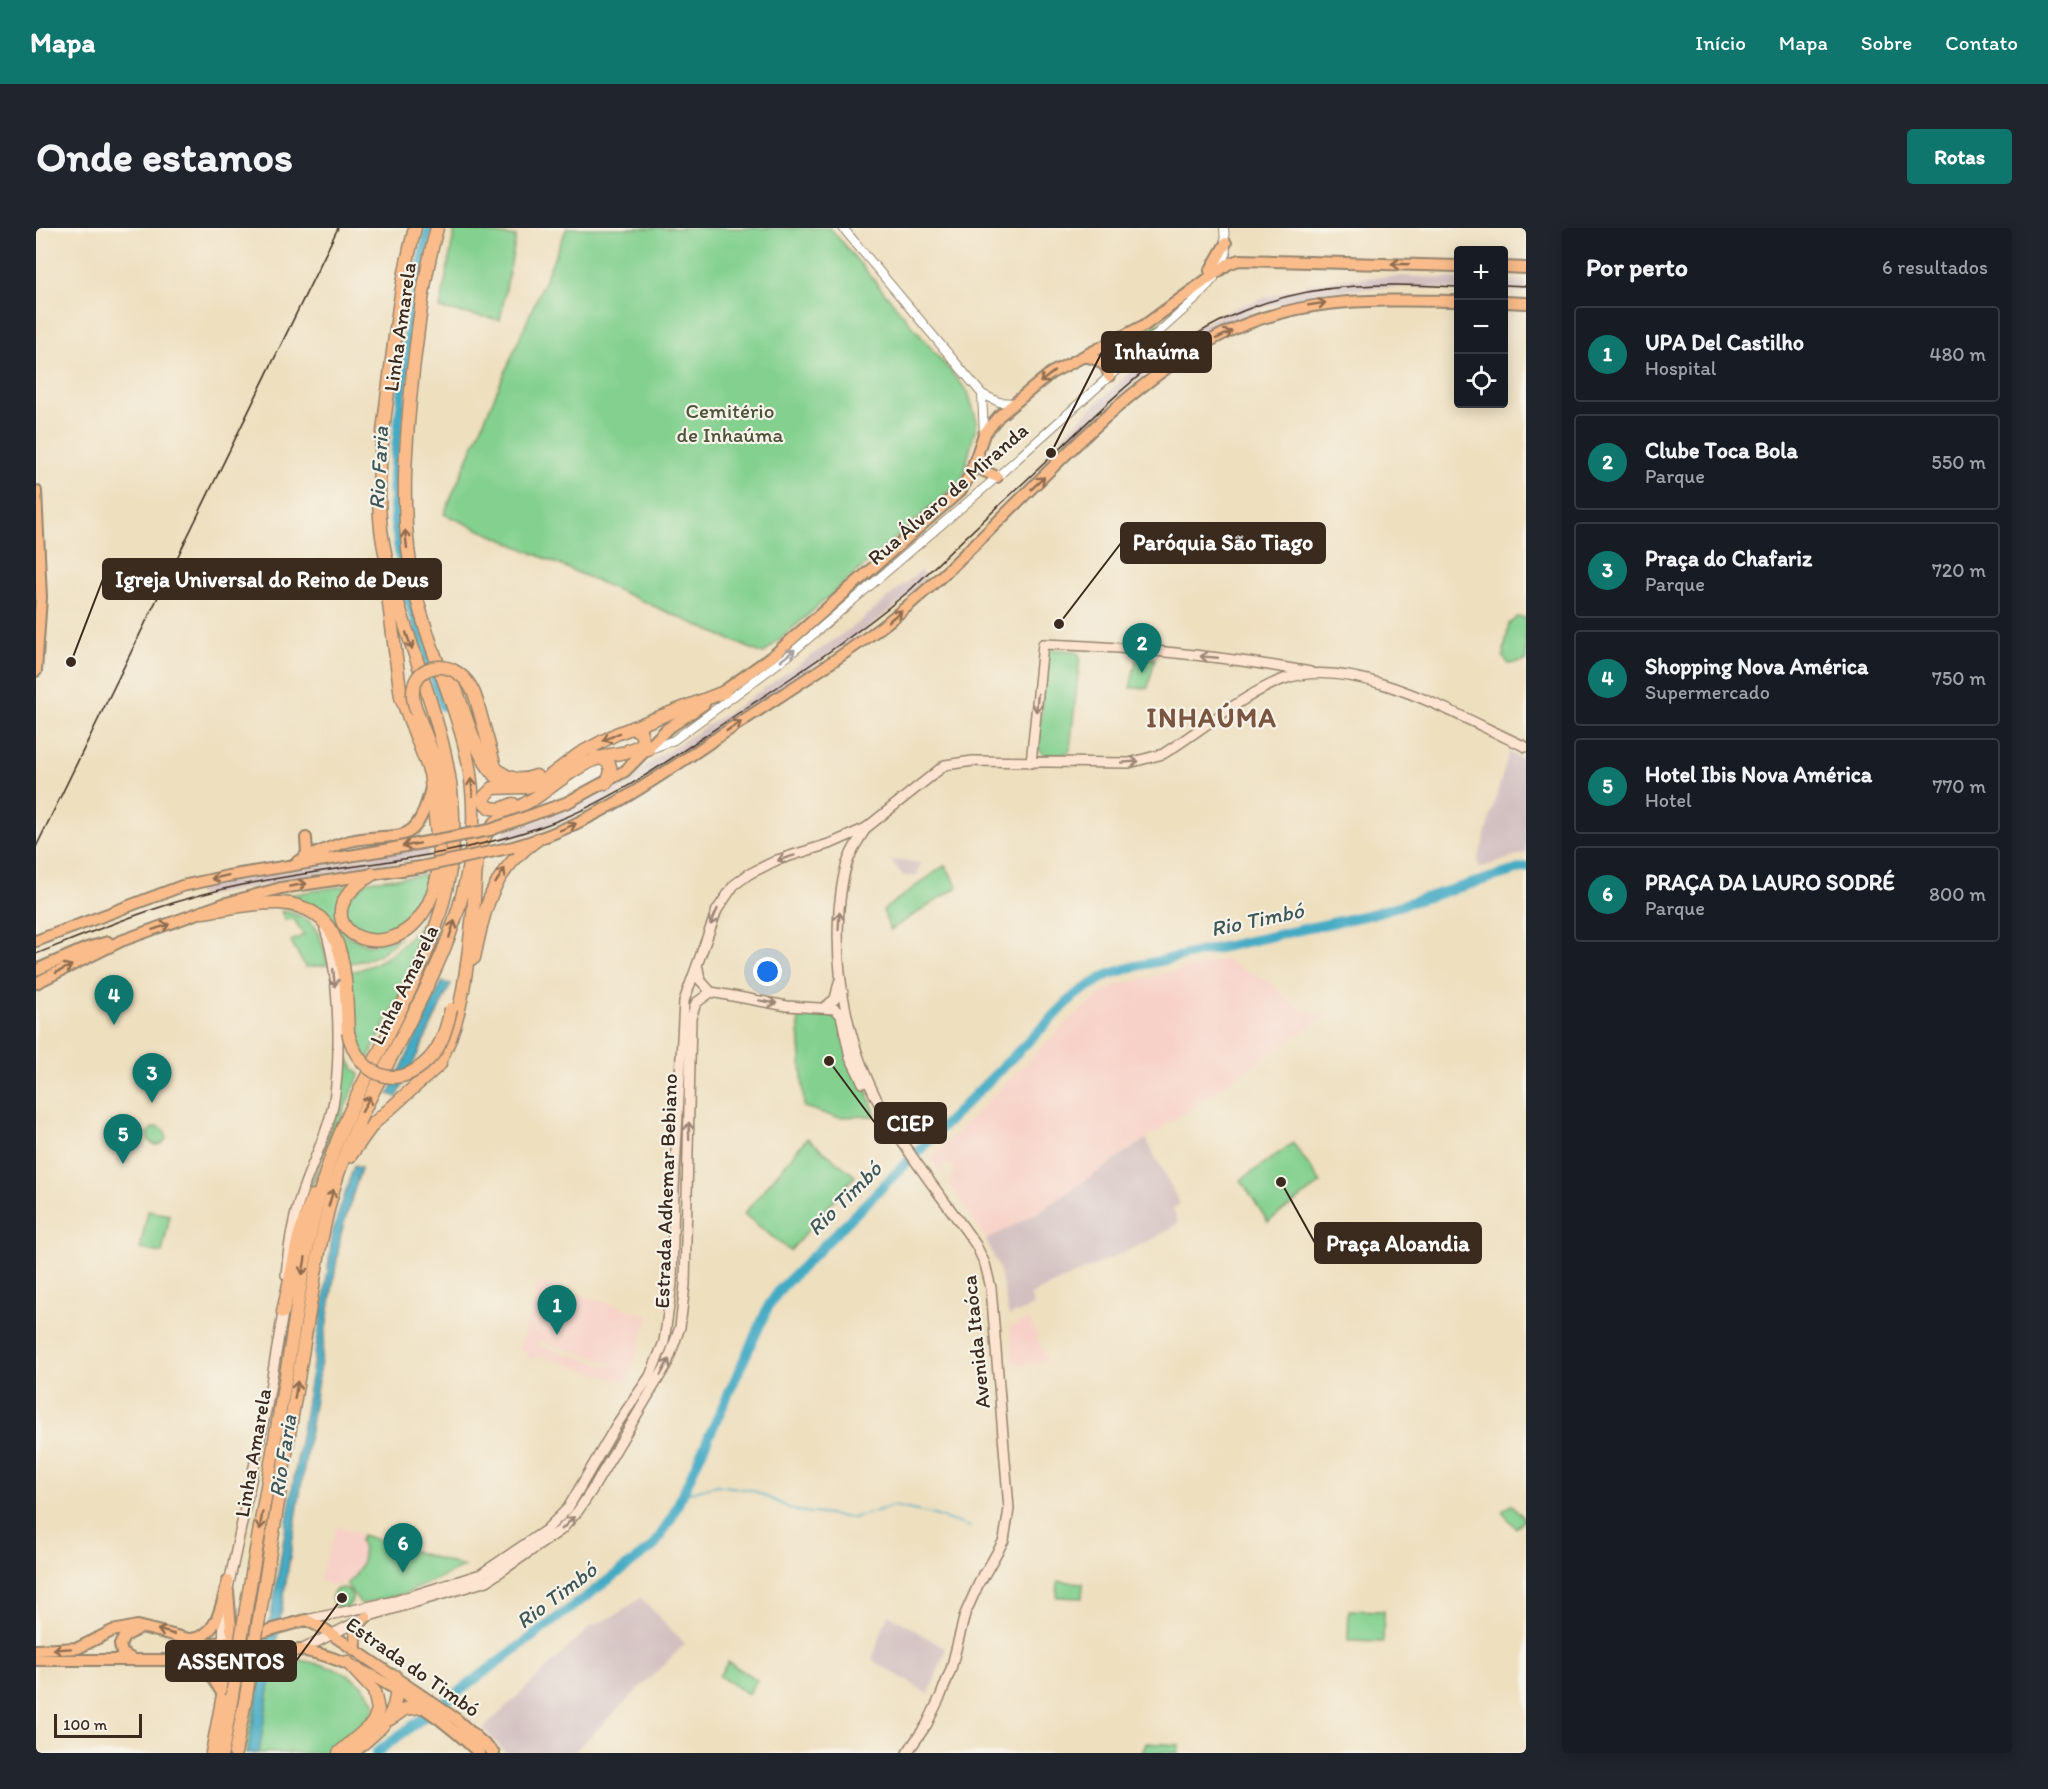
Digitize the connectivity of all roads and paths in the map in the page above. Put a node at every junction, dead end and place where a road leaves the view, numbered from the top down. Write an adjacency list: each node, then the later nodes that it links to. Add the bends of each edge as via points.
1 (415, 228): 23 (highway, Linha Amarela, via 398,316 382,440)
2 (437, 228): 24 (highway, Linha Amarela, one-way to 2, via 411,572 403,480 421,304)
3 (843, 228): 17 (street)
4 (1224, 228): 5 (street)
5 (1226, 243): 6 (main road); 8 (street); 11 (main road, via 1218,262)
6 (1239, 260): 7 (main road, one-way to 6); 8 (main road)
7 (1454, 266)
8 (1223, 267): 11 (main road); 16 (street, Rua Álvaro de Miranda, via 1198,297)
9 (1508, 267): 10 (main road)
10 (1526, 268)
11 (1196, 287): 15 (main road, via 1145,325)
12 (1454, 301): 43 (main road, one-way to 12, via 636,791 868,637 972,548 1108,417 1197,349 1260,319 1311,304)
13 (1508, 302): 14 (main road)
14 (1526, 303)
15 (1084, 356): 16 (main road, via 1100,361); 18 (main road, one-way to 18, via 1051,372)
16 (1109, 376): 21 (street, Rua Álvaro de Miranda)
17 (982, 394): 18 (street); 19 (street)
18 (1014, 404): 19 (main road)
19 (984, 434): 20 (main road)
20 (978, 453): 21 (main road, via 982,470); 29 (main road, via 961,490 774,655)
21 (997, 477): 32 (street, Rua Álvaro de Miranda, one-way to 21, via 674,740 788,656)
22 (36, 491): 26 (main road, via 41,605)
23 (383, 544): 37 (highway, via 399,690); 46 (highway, Linha Amarela, one-way to 46, via 398,606 446,749)
24 (434, 652): 40 (highway, via 457,690 485,763 497,779); 45 (highway, Linha Amarela, one-way to 24, via 473,796 467,750)
25 (1268, 664): 27 (main road); 28 (main road); 36 (main road, one-way to 36, via 1043,644)
26 (36, 671)
27 (1318, 673): 28 (main road, Estrada Adhemar Bebiano, via 1291,677); 31 (main road, Estrada Adhemar Bebiano, via 1389,686)
28 (1268, 687): 36 (main road, Estrada Adhemar Bebiano, one-way to 28, via 1129,764 1146,760 1163,754)
29 (724, 692): 30 (highway); 32 (main road, via 679,719)
30 (633, 727): 33 (highway, via 643,740); 35 (highway, one-way to 35)
31 (1526, 747)
32 (648, 750): 33 (highway); 38 (main road)
33 (625, 752): 34 (highway)
34 (596, 757): 38 (highway, via 610,766); 39 (highway)
35 (568, 762): 37 (highway, bridge, via 525,779 500,772 491,758 477,702 465,677 440,665 425,671 415,681 412,693 434,753); 40 (highway, via 542,782)
36 (1031, 763): 41 (main road, Estrada Adhemar Bebiano, via 950,763)
37 (436, 783): 46 (highway); 48 (main road, via 421,817 406,834 351,840); 50 (highway, via 440,861 434,892 418,921 396,936 368,942 345,925 341,907 350,890)
38 (606, 783): 49 (main road, one-way to 49, bridge, via 568,802 490,830)
39 (550, 787): 40 (highway, via 501,809 485,803 488,790); 61 (highway, via 504,816 483,839 456,1018)
40 (517, 788)
41 (866, 828): 44 (main road, Estrada Adhemar Bebiano); 47 (main road, Avenida Itaóca)
42 (306, 837): 48 (main road, via 307,853)
43 (538, 840): 50 (main road, bridge); 61 (highway, one-way to 43, via 452,1050 459,1033 493,888 512,859)
44 (832, 843): 47 (main road); 55 (main road, Estrada Adhemar Bebiano, one-way to 55, via 777,860 741,879 717,910)
45 (472, 846): 52 (highway, bridge, via 470,893 451,1009 434,1053 420,1067 403,1075 378,1075 364,1067 348,1032 342,953 335,936); 64 (highway, Linha Amarela, one-way to 45, via 357,1124 447,944)
46 (453, 849): 63 (highway, Linha Amarela, via 440,914 427,953 348,1115)
47 (849, 857): 57 (main road, Avenida Itaóca, one-way to 47, via 841,893)
48 (303, 859): 49 (main road)
49 (278, 869): 53 (main road, one-way to 53, via 182,886)
50 (373, 874): 51 (main road, one-way to 50, via 281,888)
51 (202, 912): 52 (highway, via 280,903 306,909); 54 (main road, one-way to 51)
52 (322, 921): 67 (main road, Linha Amarela, one-way to 67, via 334,979 335,1092 292,1226)
53 (36, 941)
54 (121, 941): 56 (main road, via 87,948); 58 (main road, one-way to 54)
55 (698, 962): 59 (main road, via 700,980); 65 (main road, Estrada Adhemar Bebiano, via 684,1001)
56 (36, 970)
57 (839, 979): 60 (main road, via 835,999); 62 (main road, Avenida Itaóca, via 859,1060)
58 (36, 983)
59 (711, 992): 60 (main road, one-way to 60, via 787,1006); 66 (main road, Estrada Adhemar Bebiano, one-way to 59, via 691,1018 696,1003)
60 (825, 1007): 62 (main road, Avenida Itaóca, via 835,1009 841,1016 854,1067)
61 (436, 1068): 64 (highway, via 373,1124)
62 (878, 1100): 105 (main road, Avenida Itaóca, via 976,1245 988,1274 998,1343 1008,1504 998,1542 968,1607 941,1695)
63 (328, 1169): 67 (highway, via 313,1195 302,1228); 92 (highway, Linha Amarela, one-way to 92, bridge, via 305,1262)
64 (337, 1178): 95 (highway, Linha Amarela, one-way to 64, bridge, via 318,1252)
65 (674, 1189): 66 (main road, via 681,1185); 68 (main road, Estrada Adhemar Bebiano)
66 (687, 1189): 69 (main road, Estrada Adhemar Bebiano)
67 (284, 1312): 73 (main road, Linha Amarela)
68 (668, 1313): 69 (main road); 71 (main road, Estrada Adhemar Bebiano, via 659,1358)
69 (682, 1314): 70 (main road, Estrada Adhemar Bebiano, one-way to 69, via 673,1352)
70 (636, 1418): 71 (main road); 72 (main road, Estrada Adhemar Bebiano)
71 (617, 1425): 72 (main road); 75 (main road, Estrada Adhemar Bebiano, via 561,1516 490,1569 395,1601)
72 (617, 1447): 74 (main road, Estrada Adhemar Bebiano, one-way to 72, via 471,1586 503,1571 570,1522)
73 (228, 1586): 78 (main road, via 214,1626 205,1636); 79 (main road); 80 (main road, Linha Amarela)
74 (366, 1617): 77 (main road, Estrada Adhemar Bebiano); 83 (main road, via 355,1629)
75 (306, 1620): 77 (main road, Estrada do Timbó); 79 (main road, Estrada Adhemar Bebiano)
76 (142, 1626): 78 (main road, Estrada Adhemar Bebiano, one-way to 76); 81 (main road, Estrada Adhemar Bebiano, one-way to 81, via 112,1631 78,1648); 88 (main road, via 120,1645 122,1653)
77 (332, 1634): 82 (main road, Estrada Adhemar Bebiano); 83 (main road, Estrada do Timbó)
78 (189, 1639): 80 (main road, Estrada Adhemar Bebiano)
79 (234, 1640): 80 (main road, Estrada Adhemar Bebiano); 84 (main road)
80 (222, 1643): 85 (main road, Linha Amarela)
81 (36, 1650)
82 (301, 1650): 84 (main road, Estrada Adhemar Bebiano); 89 (main road, Estrada do Timbó)
83 (356, 1651): 90 (main road, Estrada do Timbó)
84 (243, 1656): 85 (main road, Estrada Adhemar Bebiano)
85 (223, 1658): 87 (main road, Estrada Adhemar Bebiano); 92 (highway)
86 (36, 1660): 88 (main road, Estrada Adhemar Bebiano)
87 (190, 1660): 88 (main road, Estrada Adhemar Bebiano); 92 (main road, via 212,1676)
88 (135, 1661)
89 (347, 1662): 91 (main road, Estrada do Timbó); 101 (highway, via 374,1691 378,1710 373,1722)
90 (396, 1676): 91 (highway); 93 (main road, Estrada do Timbó)
91 (398, 1693): 93 (main road, Estrada do Timbó); 94 (highway, via 395,1708)
92 (228, 1695): 97 (highway); 98 (highway, Linha Amarela)
93 (431, 1709): 94 (highway, via 405,1709); 96 (main road, Estrada do Timbó)
94 (385, 1724): 102 (highway)
95 (240, 1729): 99 (highway, Linha Amarela); 100 (highway)
96 (462, 1730): 103 (main road, Estrada do Timbó); 104 (main road, Estrada do Timbó)
97 (212, 1753)
98 (222, 1753)
99 (235, 1753)
100 (241, 1753)
101 (339, 1753)
102 (352, 1753)
103 (479, 1753)
104 (494, 1753)
105 (907, 1753)

